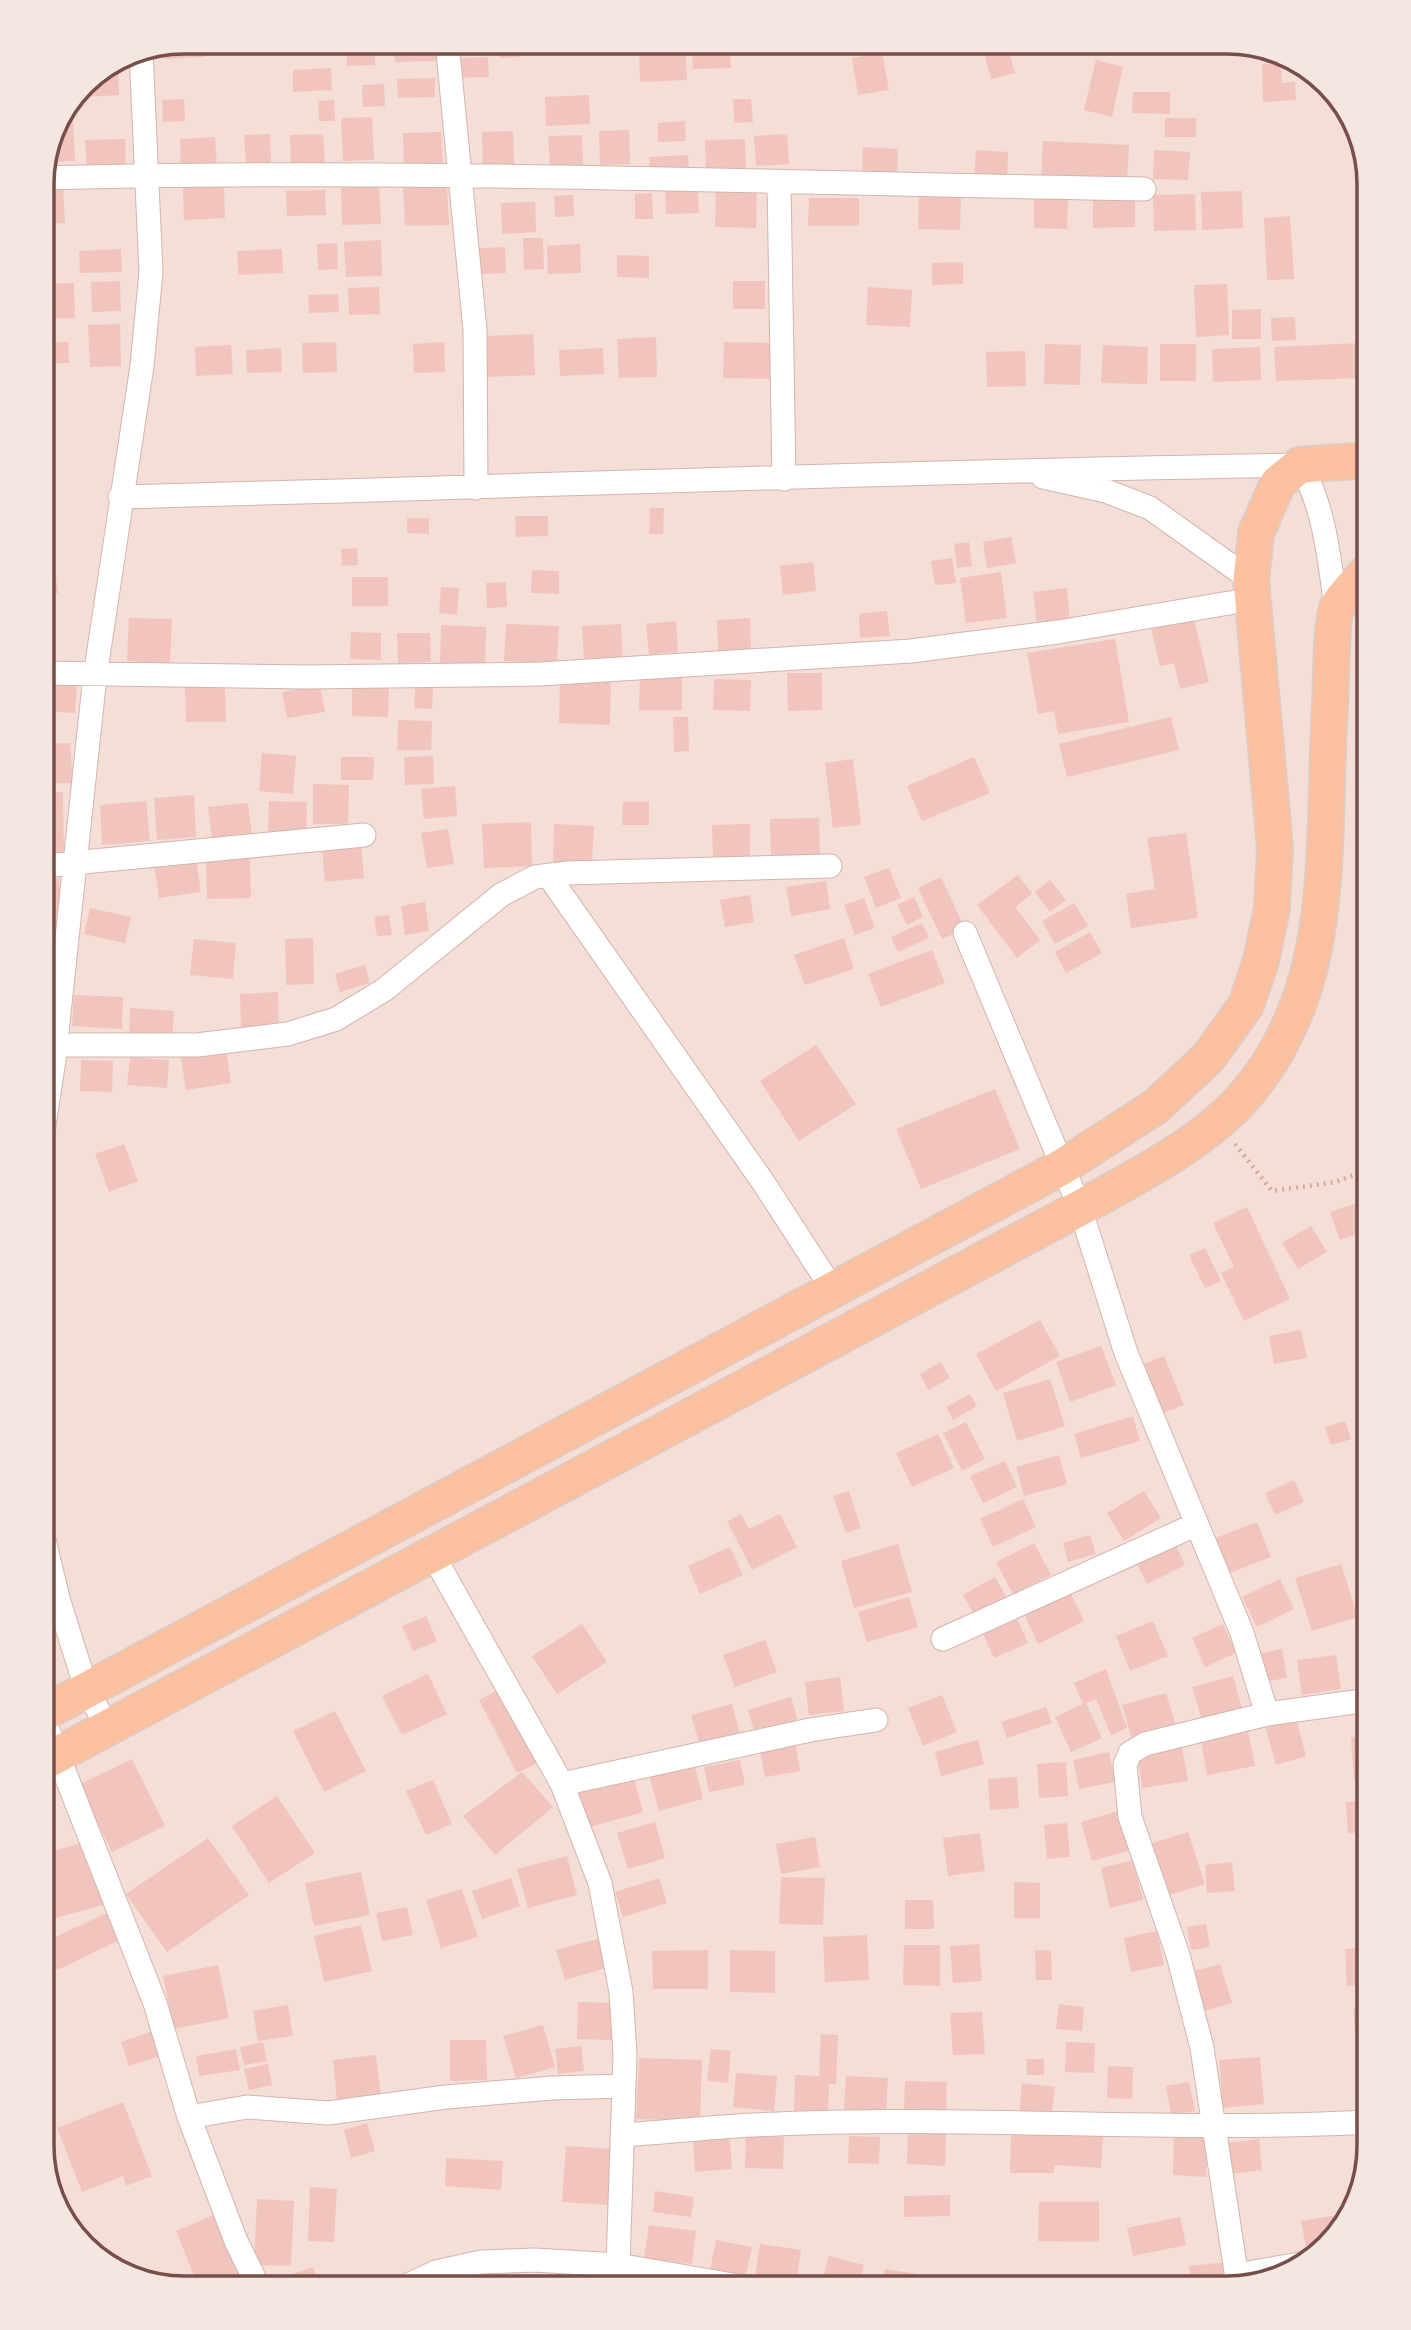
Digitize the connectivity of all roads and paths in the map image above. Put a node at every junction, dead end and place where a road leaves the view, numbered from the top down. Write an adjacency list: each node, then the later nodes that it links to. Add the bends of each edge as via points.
1 (448, 54): 4 (street)
2 (142, 62): 3 (street)
3 (148, 175): 4 (street); 5 (street); 13 (street, via 151,272 142,366)
4 (462, 177): 6 (street); 12 (street, via 475,330)
5 (55, 178)
6 (779, 183): 7 (street); 11 (street)
7 (1144, 189)
8 (1357, 461): 9 (main road)
9 (1300, 465): 10 (street); 15 (main road, via 1278,483 1265,508 1256,533); 16 (street, via 1314,488)
10 (1006, 469): 11 (street); 15 (street, via 1106,491 1150,508)
11 (783, 479): 12 (street)
12 (476, 488): 13 (street)
13 (120, 498): 18 (street)
14 (1357, 583): 16 (main road)
15 (1252, 590): 18 (street, via 1058,632 911,651 540,674); 28 (main road, via 1275,848 1272,908 1257,972 1246,1005 1208,1058 1155,1107)
16 (1336, 607): 27 (main road, via 1323,890 1315,947 1281,1048)
17 (55, 674): 18 (street)
18 (95, 676): 20 (street)
19 (364, 835): 20 (street)
20 (75, 862): 21 (street); 25 (street)
21 (55, 864)
22 (830, 866): 23 (street)
23 (548, 875): 26 (street, via 501,895 384,990 336,1019 288,1034); 31 (street)
24 (964, 933): 28 (street)
25 (55, 1026)
26 (55, 1055)
27 (1233, 1107): 29 (path, via 1230,1137 1272,1191 1336,1182); 30 (main road, via 1171,1157)
28 (1062, 1167): 30 (street); 31 (main road)
29 (1357, 1174)
30 (1080, 1208): 32 (street, via 1126,1353); 33 (main road)
31 (833, 1290): 36 (main road)
32 (1198, 1524): 35 (street); 39 (street, via 1242,1633)
33 (433, 1555): 41 (main road); 44 (street)
34 (54, 1583): 36 (street)
35 (943, 1640)
36 (87, 1691): 38 (main road); 41 (street)
37 (1357, 1702): 39 (street)
38 (54, 1708)
39 (1267, 1714): 48 (street, via 1145,1744 1130,1753 1125,1765 1129,1817 1178,1955 1202,2048)
40 (876, 1720): 44 (street)
41 (109, 1729): 42 (main road)
42 (54, 1757)
43 (54, 1766): 46 (street, via 155,2003)
44 (562, 1784): 45 (street, via 600,1883 621,1992)
45 (624, 2086): 46 (street, via 460,2096 328,2113 247,2107); 49 (street)
46 (189, 2116): 51 (street)
47 (1357, 2122): 48 (street)
48 (1214, 2127): 49 (street, via 756,2124); 54 (street)
49 (623, 2135): 50 (street)
50 (618, 2266): 52 (street, via 534,2260 481,2262); 53 (street)
51 (253, 2275)
52 (429, 2275)
53 (675, 2275)
54 (1236, 2275)

